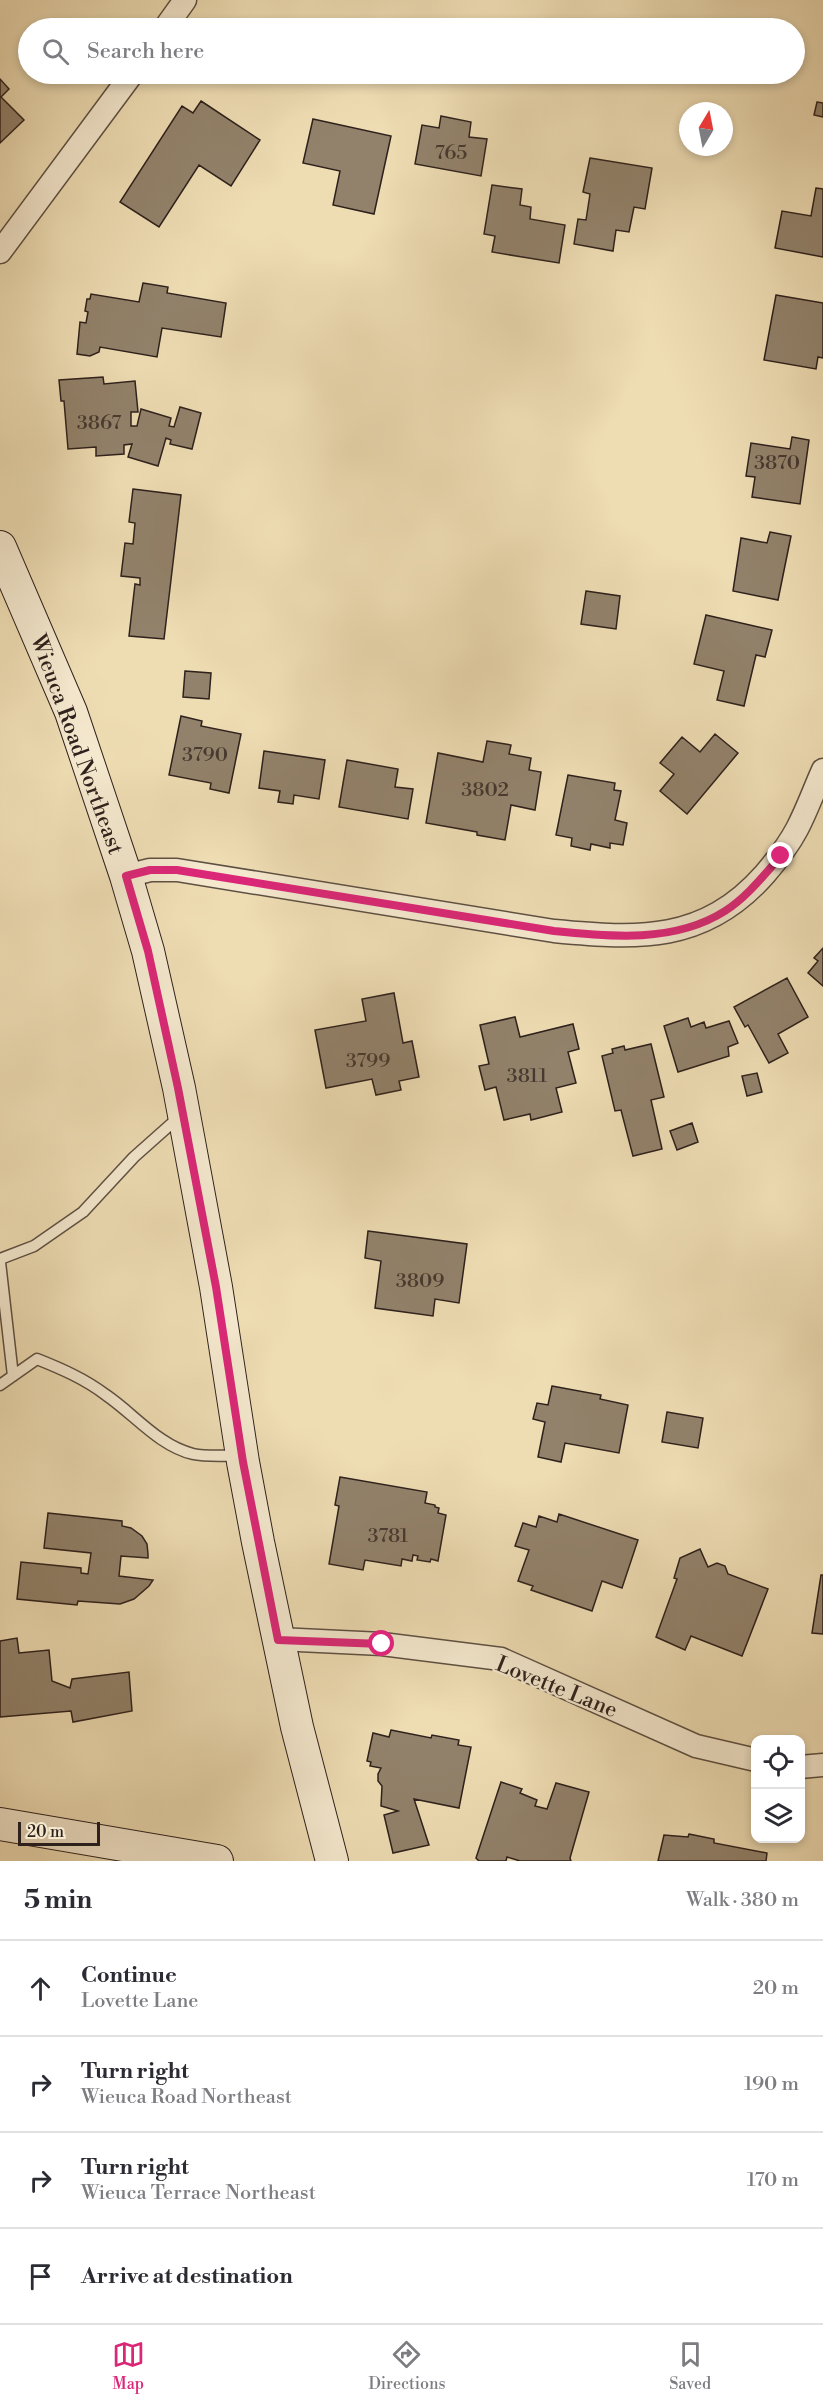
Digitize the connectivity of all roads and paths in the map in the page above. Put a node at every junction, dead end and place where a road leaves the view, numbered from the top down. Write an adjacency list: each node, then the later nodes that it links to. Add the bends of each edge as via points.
1 (185, 0): 2 (street)
2 (172, 18)
3 (125, 84): 4 (street)
4 (0, 252)
5 (2, 555): 7 (street, Wieuca Road Northeast, via 71,712)
6 (823, 770): 7 (street, via 781,856 752,889 725,911 692,927 656,934 606,936 554,931 177,870 150,870)
7 (126, 876): 8 (street, Wieuca Road Northeast, via 148,951)
8 (183, 1112): 9 (lane, via 134,1156 83,1212 34,1246); 12 (street, Wieuca Road Northeast)
9 (0, 1261): 10 (lane)
10 (13, 1376): 11 (lane); 12 (lane, via 37,1359 70,1372 107,1395 168,1443 193,1454)
11 (0, 1385)
12 (242, 1456): 13 (street, Wieuca Road Northeast)
13 (278, 1640): 14 (street, Lovette Lane, via 382,1644 501,1659 696,1746); 18 (street, Wieuca Road Northeast)
14 (751, 1759)
15 (823, 1765): 16 (street)
16 (805, 1767)
17 (0, 1824): 19 (street)
18 (326, 1860)
19 (217, 1861)

